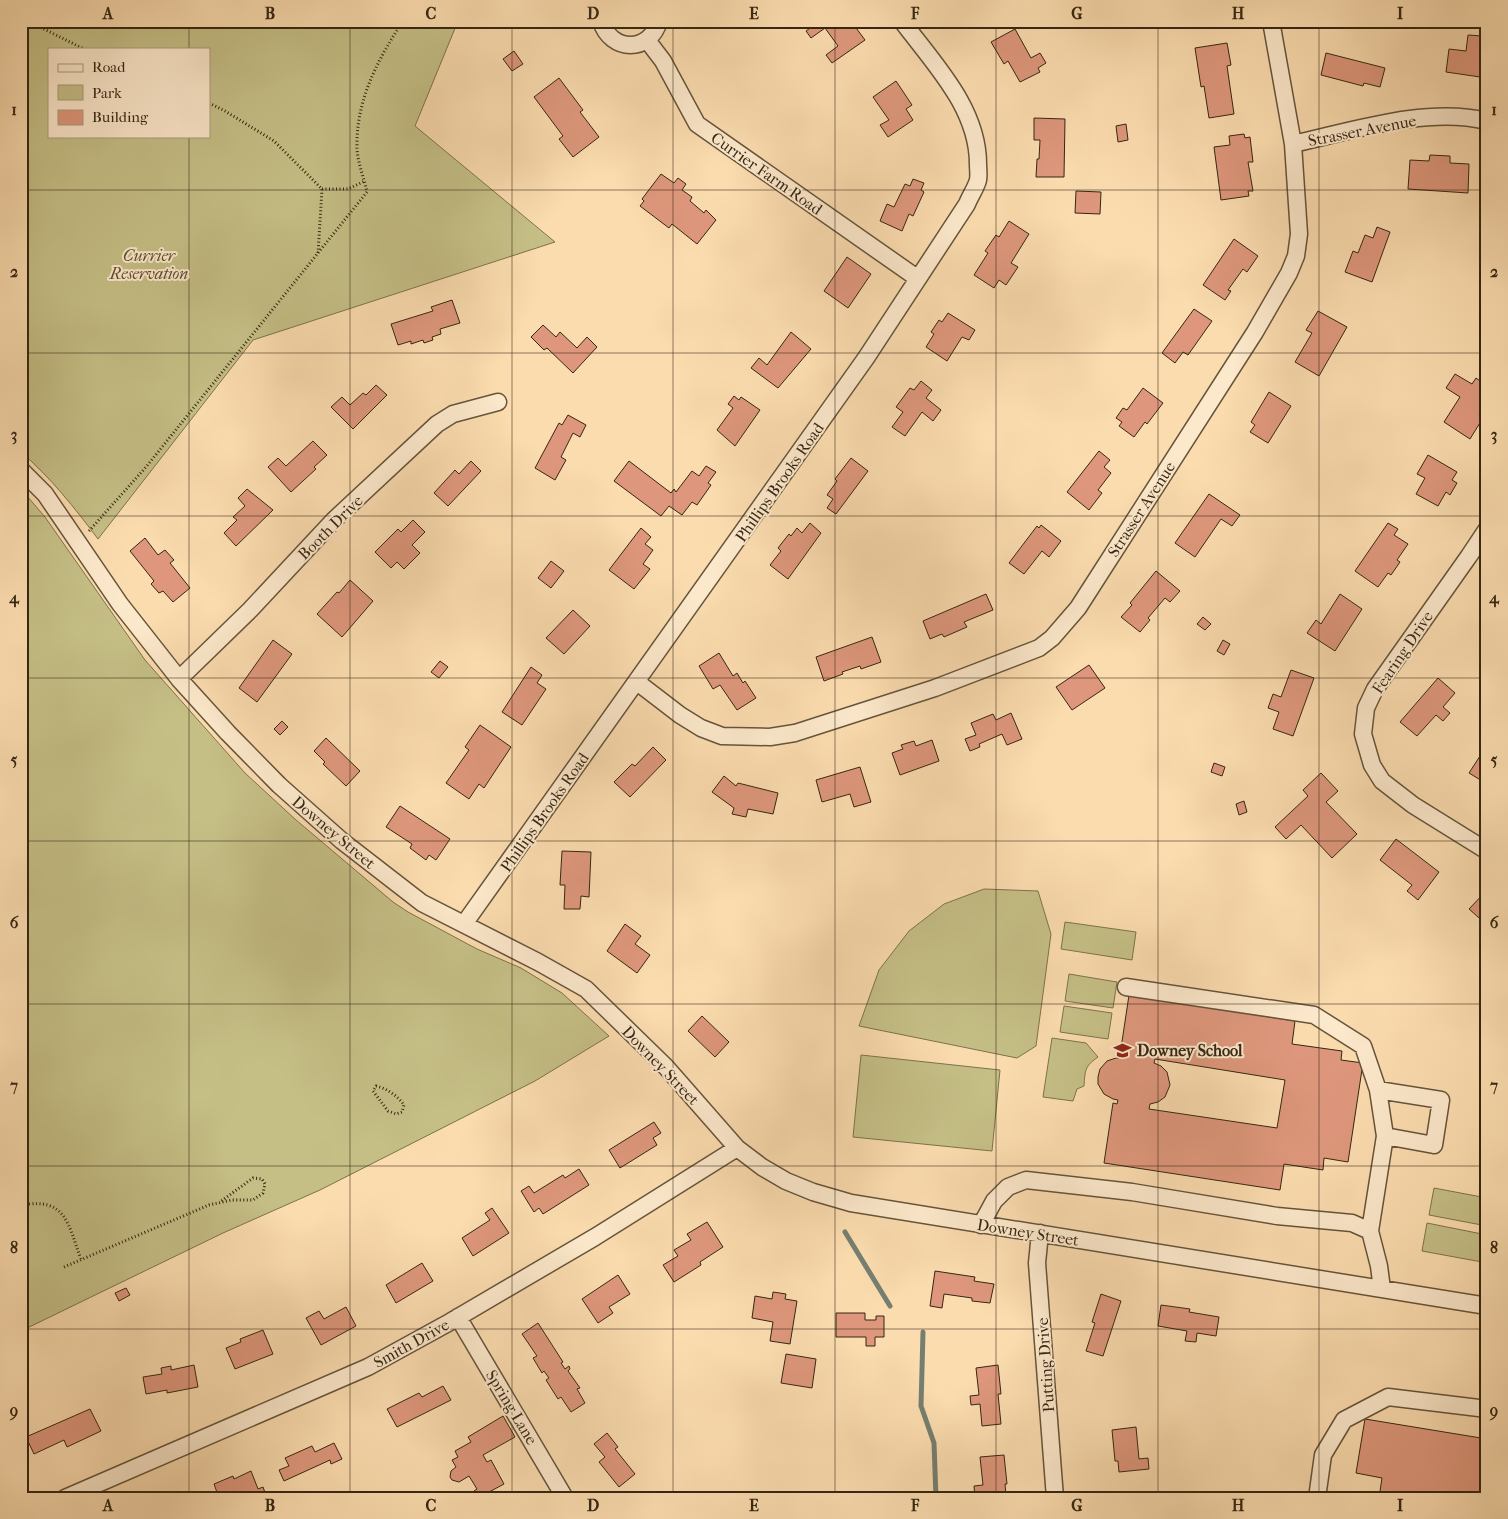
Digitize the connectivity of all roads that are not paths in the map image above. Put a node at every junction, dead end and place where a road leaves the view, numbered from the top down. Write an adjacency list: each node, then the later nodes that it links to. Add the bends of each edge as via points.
1 (601, 21): 5 (street, via 605,31 619,43 633,45)
2 (659, 21): 5 (street)
3 (902, 21): 8 (street, Phillips Brooks Road, via 955,91 965,109 978,152 978,180 967,204)
4 (1271, 21): 7 (street)
5 (647, 40): 8 (street, Currier Farm Road, via 663,61 696,124)
6 (1487, 121): 7 (street, Strasser Avenue, via 1440,116 1401,120)
7 (1292, 144): 13 (street, Strasser Avenue, via 1299,234 1296,256 1289,273 1256,332 1083,599 1052,638 1039,648 935,688 795,733 770,737 722,736 701,728)
8 (917, 278): 13 (street, Phillips Brooks Road, via 866,358)
9 (498, 402): 12 (street, Booth Drive, via 453,414 437,424 334,520 250,610)
10 (21, 470): 12 (street, Downey Street, via 45,494 120,604)
11 (1487, 529): 14 (street, Fearing Drive, via 1375,688 1366,708 1363,734 1372,765 1382,781 1413,805)
12 (179, 679): 15 (street, Downey Street, via 279,785 342,841 422,903)
13 (636, 682): 15 (street, Phillips Brooks Road)
14 (1487, 851)
15 (464, 924): 19 (street, Downey Street, via 586,989 666,1067)
16 (1126, 987): 17 (street, via 1314,1015 1363,1046)
17 (1378, 1090): 18 (street); 18 (street, via 1441,1100 1434,1145)
18 (1385, 1136): 21 (street)
19 (737, 1148): 20 (street, Downey Street, via 762,1167 818,1194 851,1203); 25 (street, Smith Drive, via 596,1237)
20 (981, 1224): 21 (street, via 994,1201 1008,1187 1026,1180 1132,1192 1277,1216 1352,1223); 22 (street, Downey Street)
21 (1370, 1230): 23 (street)
22 (1040, 1233): 23 (street, Downey Street); 29 (street, Putting Drive, via 1036,1263)
23 (1382, 1289): 24 (street, Downey Street)
24 (1487, 1306)
25 (458, 1317): 27 (street, Smith Drive, via 368,1367); 28 (street, Spring Lane)
26 (1487, 1410): 30 (street, via 1388,1397 1344,1420 1323,1455)
27 (66, 1498)
28 (565, 1498)
29 (1055, 1498)
30 (1317, 1498)

